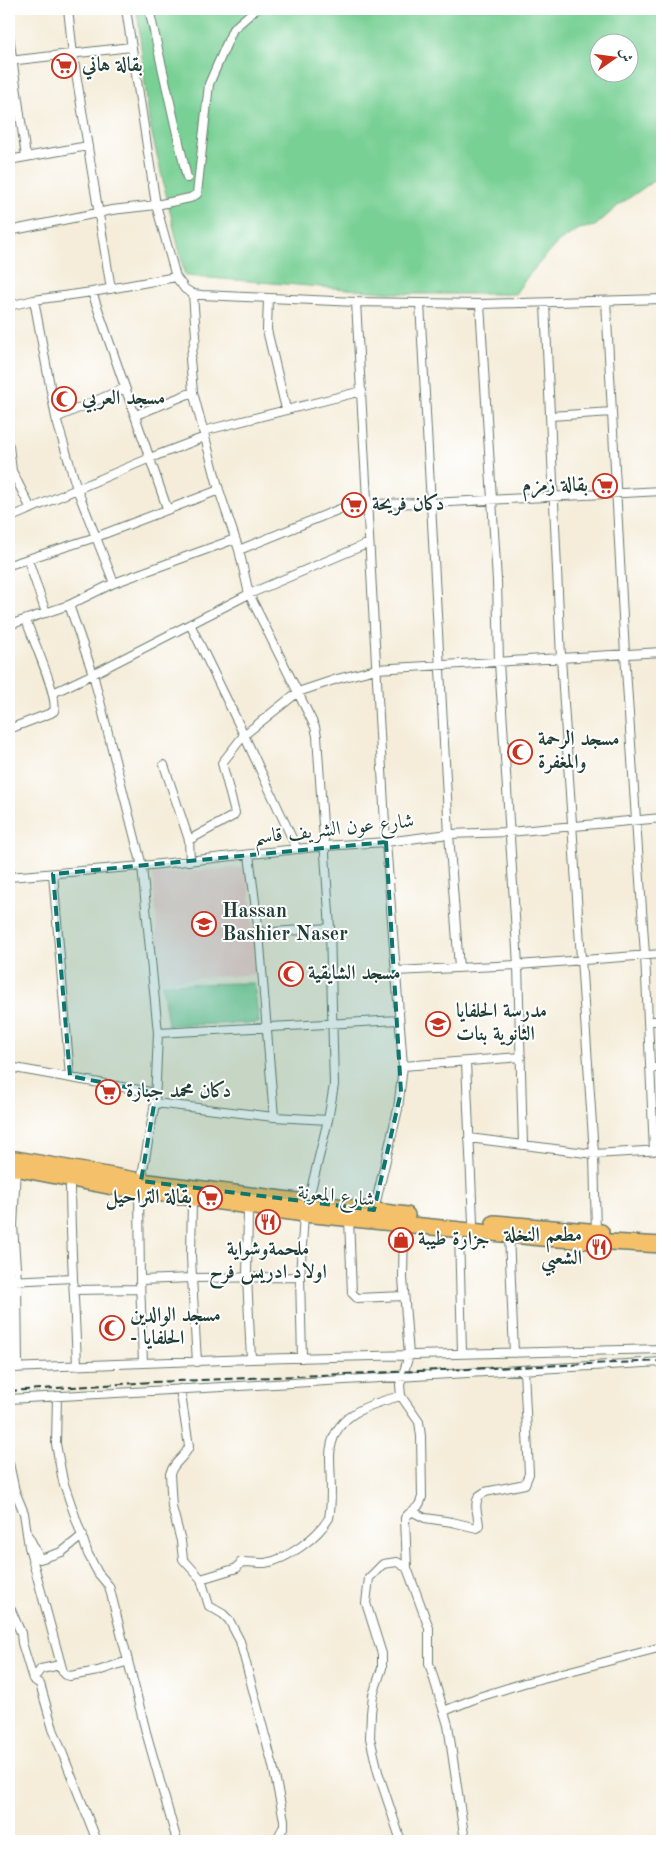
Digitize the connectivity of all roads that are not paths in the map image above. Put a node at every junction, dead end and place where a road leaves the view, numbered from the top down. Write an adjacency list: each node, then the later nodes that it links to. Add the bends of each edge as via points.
1 (68, 9): 7 (street)
2 (126, 9): 6 (street)
3 (149, 9): 12 (street)
4 (256, 9): 13 (street, via 232,29 209,84 197,194)
5 (9, 36): 8 (street)
6 (131, 47): 7 (street); 13 (street)
7 (73, 55): 8 (street); 9 (street)
8 (10, 62): 10 (street)
9 (88, 146): 10 (street); 14 (street)
10 (26, 157): 11 (street)
11 (9, 160)
12 (187, 178)
13 (156, 204): 14 (street); 16 (street)
14 (98, 213): 15 (street); 17 (street)
15 (9, 231)
16 (176, 277): 17 (street); 19 (street)
17 (111, 289): 18 (street)
18 (92, 292): 22 (street); 30 (street)
19 (193, 294): 20 (street); 32 (street, via 196,336 190,359)
20 (268, 298): 24 (street); 33 (street, via 268,330)
21 (662, 299): 23 (street); 26 (street)
22 (34, 300): 29 (street); 37 (street)
23 (606, 301): 28 (street); 34 (street)
24 (356, 302): 25 (street); 31 (street)
25 (420, 302): 27 (street); 49 (street)
26 (662, 303)
27 (480, 304): 28 (street); 47 (street)
28 (545, 304): 36 (street)
29 (9, 306)
30 (125, 388): 35 (street); 37 (street)
31 (362, 391): 33 (street); 48 (street)
32 (193, 392): 35 (street); 38 (street)
33 (286, 409): 38 (street)
34 (612, 412): 36 (street); 45 (street)
35 (136, 415): 40 (street)
36 (550, 416): 46 (street)
37 (56, 418): 42 (street)
38 (204, 434): 40 (street); 43 (street)
39 (9, 446): 41 (street)
40 (150, 458): 42 (street); 50 (street)
41 (10, 471): 51 (street)
42 (77, 489): 51 (street); 53 (street)
43 (219, 490): 50 (street); 54 (street)
44 (662, 491): 45 (street)
45 (617, 494): 46 (street); 67 (street)
46 (554, 497): 47 (street); 68 (street)
47 (491, 499): 49 (street); 69 (street)
48 (367, 501): 49 (street); 55 (street); 56 (street)
49 (431, 503): 70 (street)
50 (167, 508): 53 (street)
51 (31, 509): 52 (street)
52 (9, 518)
53 (96, 537): 57 (street); 59 (street)
54 (235, 539): 56 (street); 59 (street)
55 (369, 543): 60 (street); 71 (street)
56 (239, 550): 60 (street)
57 (28, 560): 58 (street); 62 (street)
58 (9, 565)
59 (114, 582): 61 (street)
60 (249, 594): 64 (street); 73 (street)
61 (69, 605): 62 (street); 72 (street)
62 (46, 613): 63 (street)
63 (26, 620): 65 (street); 74 (street)
64 (190, 624): 72 (street); 76 (street)
65 (9, 625)
66 (662, 652): 67 (street)
67 (625, 654): 68 (street); 79 (street)
68 (561, 658): 69 (street); 80 (street)
69 (499, 662): 70 (street); 81 (street)
70 (441, 665): 71 (street); 82 (street)
71 (376, 669): 73 (street); 84 (street)
72 (93, 674): 74 (street); 89 (street)
73 (298, 692): 76 (street); 85 (street, via 317,736)
74 (53, 693): 75 (street, via 54,711)
75 (9, 729)
76 (244, 735): 83 (street, via 222,763 235,813); 86 (street)
77 (164, 765): 83 (street)
78 (662, 818): 79 (street, شارع عون الشريف قاسم)
79 (636, 822): 80 (street, شارع عون الشريف قاسم); 95 (street)
80 (573, 827): 81 (street, شارع عون الشريف قاسم); 96 (street)
81 (509, 832): 82 (street, شارع عون الشريف قاسم); 97 (street)
82 (449, 834): 84 (street, شارع عون الشريف قاسم); 98 (street)
83 (189, 840): 88 (street)
84 (386, 842): 85 (street, شارع عون الشريف قاسم); 99 (street)
85 (324, 846): 86 (street, شارع عون الشريف قاسم); 92 (street)
86 (297, 849): 87 (street, شارع عون الشريف قاسم)
87 (249, 855): 88 (street, شارع عون الشريف قاسم); 93 (street)
88 (190, 861): 89 (street, شارع عون الشريف قاسم)
89 (142, 866): 90 (street, شارع عون الشريف قاسم); 105 (street)
90 (54, 874): 91 (street, شارع عون الشريف قاسم); 112 (street)
91 (9, 877)
92 (330, 928): 93 (street); 103 (street)
93 (259, 933): 104 (street)
94 (662, 954): 95 (street)
95 (645, 955): 96 (street); 101 (street)
96 (581, 959): 97 (street); 120 (street)
97 (518, 965): 98 (street); 106 (street)
98 (459, 968): 99 (street)
99 (396, 971): 100 (street)
100 (398, 1020): 103 (street); 109 (street)
101 (648, 1021): 102 (street); 110 (street)
102 (662, 1021)
103 (333, 1023): 104 (street); 116 (street, via 334,1092)
104 (267, 1027): 105 (street); 115 (street)
105 (158, 1033): 113 (street)
106 (521, 1057): 107 (street); 118 (street)
107 (466, 1062): 109 (street); 117 (street)
108 (9, 1066): 112 (street)
109 (403, 1066): 127 (street, via 398,1109)
110 (650, 1068): 111 (street); 119 (street)
111 (662, 1068)
112 (70, 1076): 113 (street)
113 (156, 1093): 114 (street)
114 (155, 1103): 115 (street); 123 (street)
115 (274, 1117): 116 (street)
116 (328, 1120): 126 (street)
117 (469, 1138): 118 (street); 129 (street)
118 (523, 1145): 120 (street)
119 (658, 1150): 120 (street)
120 (594, 1154): 132 (street)
121 (11, 1164): 122 (highway, شارع المعونة); 123 (highway, شارع المعونة); 141 (street)
122 (70, 1180): 123 (highway, شارع المعونة); 138 (street)
123 (140, 1186): 124 (highway, شارع المعونة); 126 (highway, شارع المعونة); 140 (street)
124 (192, 1199): 125 (highway, شارع المعونة); 139 (street)
125 (248, 1206): 126 (highway, شارع المعونة); 136 (street)
126 (306, 1208): 127 (highway, شارع المعونة); 128 (highway, شارع المعونة); 137 (street)
127 (374, 1210): 129 (highway, شارع المعونة)
128 (349, 1219): 130 (highway, شارع المعونة); 144 (street, via 352,1293 357,1298)
129 (473, 1222): 132 (highway, شارع المعونة)
130 (404, 1224): 131 (highway, شارع المعونة); 144 (street)
131 (459, 1230): 133 (highway, شارع المعونة); 147 (street)
132 (596, 1232): 134 (highway, شارع المعونة)
133 (510, 1235): 135 (highway, شارع المعونة); 146 (street)
134 (662, 1236)
135 (662, 1245)
136 (247, 1277): 137 (street); 139 (street); 150 (street)
137 (300, 1277): 149 (street)
138 (73, 1278): 141 (street); 143 (street)
139 (192, 1278): 140 (street); 151 (street)
140 (140, 1280): 142 (street)
141 (13, 1281): 156 (street)
142 (140, 1289): 143 (street); 153 (street)
143 (74, 1290): 154 (street)
144 (404, 1296): 148 (street)
145 (662, 1349): 146 (street)
146 (514, 1353): 147 (street)
147 (462, 1354): 148 (street)
148 (409, 1355): 149 (street); 158 (street)
149 (302, 1358): 150 (street)
150 (251, 1359): 151 (street)
151 (197, 1362): 153 (street)
152 (662, 1362): 157 (street)
153 (143, 1363): 154 (street)
154 (77, 1366): 156 (street)
155 (9, 1368): 156 (street)
156 (18, 1368)
157 (524, 1370): 158 (street); 164 (street, via 529,1474 525,1484 479,1496 477,1528 426,1518)
158 (403, 1376): 159 (street); 161 (street)
159 (180, 1389): 160 (street); 168 (street, via 190,1446 171,1468 172,1502 183,1558)
160 (56, 1396): 162 (street); 166 (street, via 56,1444 62,1482)
161 (401, 1396): 164 (street, via 419,1422 421,1436 422,1498 420,1506); 168 (street, via 362,1408 337,1430 330,1450 329,1518 305,1543 279,1559 265,1563 241,1562 237,1568)
162 (9, 1400)
163 (9, 1463): 165 (street)
164 (413, 1512): 167 (street, via 408,1514 404,1523)
165 (26, 1530): 166 (street, via 40,1559 62,1552); 172 (street)
166 (83, 1536): 171 (street, via 94,1567 108,1586)
167 (407, 1568): 174 (street, via 429,1628 429,1663); 178 (street, via 397,1562 383,1564 369,1578 366,1603 382,1654 382,1668 373,1695 370,1738)
168 (201, 1579): 177 (street, via 209,1606 223,1614 240,1641 284,1820)
169 (9, 1608): 173 (street, via 21,1633)
170 (662, 1647): 174 (street, via 524,1683)
171 (128, 1661): 172 (street, via 70,1676); 176 (street)
172 (60, 1665): 173 (street, via 41,1670)
173 (33, 1679): 175 (street, via 40,1684 53,1729)
174 (444, 1711): 179 (street)
175 (97, 1841)
176 (177, 1841)
177 (276, 1841)
178 (401, 1841)
179 (465, 1841)

